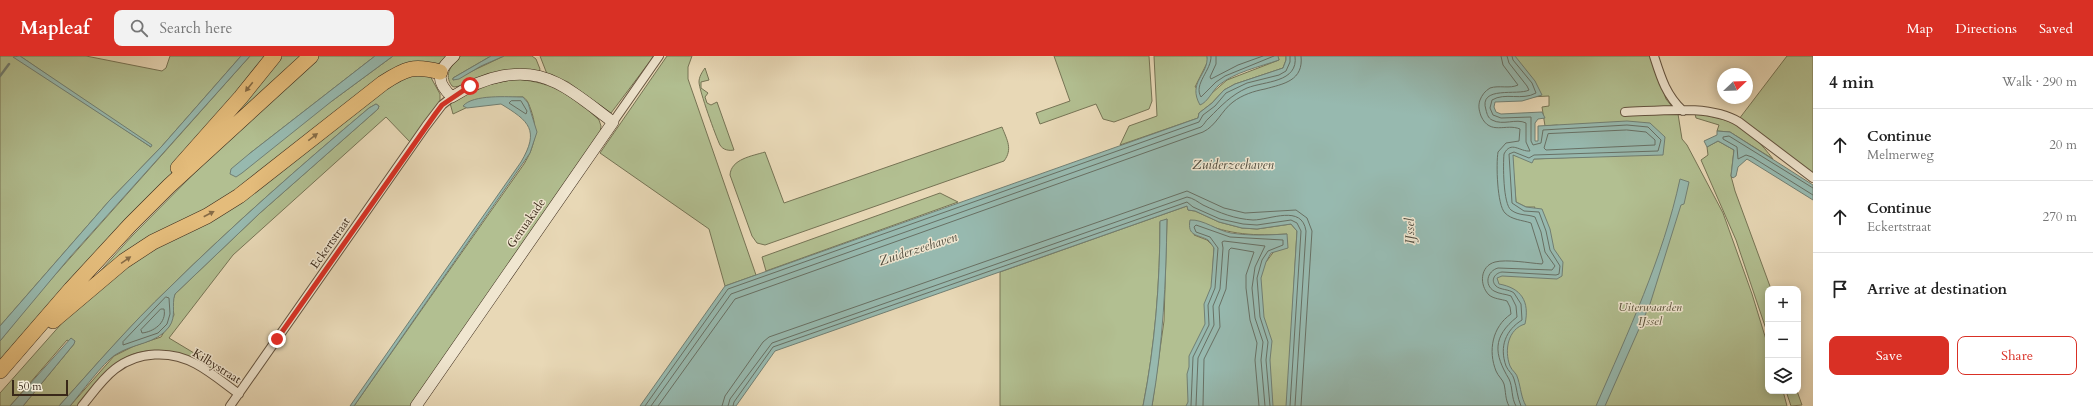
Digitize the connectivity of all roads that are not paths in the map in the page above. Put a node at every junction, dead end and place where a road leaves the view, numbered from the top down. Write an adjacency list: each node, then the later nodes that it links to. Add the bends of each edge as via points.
1 (274, 56): 13 (highway, one-way to 13, via 222,119 135,215)
2 (311, 56): 11 (highway)
3 (454, 56): 6 (street)
4 (659, 56): 10 (street, Genuakade)
5 (1654, 56): 8 (street, via 1665,90)
6 (440, 72): 7 (street, via 443,87); 14 (highway, one-way to 6, via 124,261 153,242 207,216 239,196 383,83 399,73 416,68)
7 (452, 97): 10 (street, via 470,86 498,76 531,75 558,83); 17 (street, Eckertstraat, via 442,105 426,126)
8 (1683, 111): 9 (street); 12 (street, via 1721,114 1733,118)
9 (1625, 112)
10 (613, 122): 20 (street, Genuakade)
11 (199, 160): 13 (highway); 14 (highway)
12 (1813, 178)
13 (130, 225): 15 (highway)
14 (53, 321): 16 (highway)
15 (0, 371)
16 (0, 384)
17 (239, 394): 18 (street, Kilbystraat, via 196,364 177,356 157,354 133,359 115,369); 19 (street, Eckertstraat)
18 (82, 406)
19 (230, 406)
20 (416, 406)

